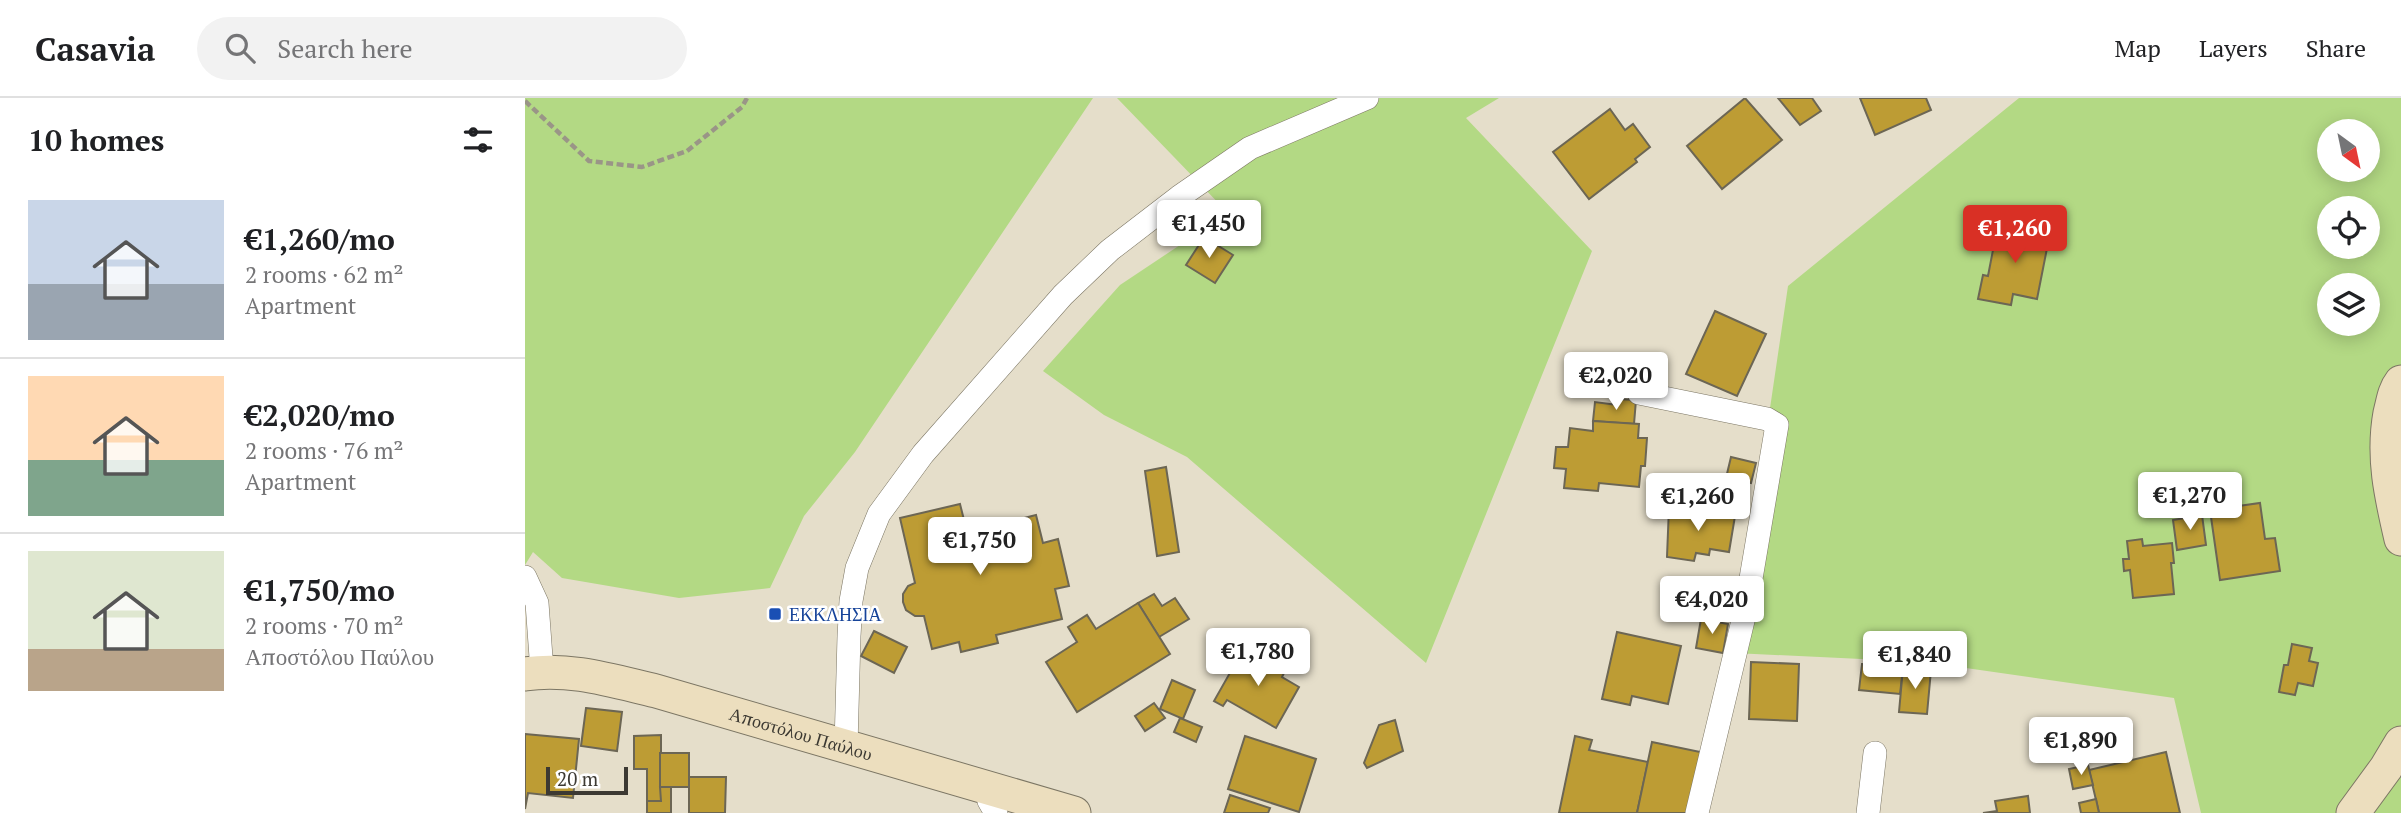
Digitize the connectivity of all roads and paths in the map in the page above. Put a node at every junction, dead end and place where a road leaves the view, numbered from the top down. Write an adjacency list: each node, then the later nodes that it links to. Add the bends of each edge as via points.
1 (747, 98): 3 (path, via 687,151 642,167 589,161)
2 (1367, 98): 10 (street, via 1249,148 1110,250 1063,295 923,454 879,514 857,568 850,613)
3 (525, 102)
4 (2401, 382): 6 (street, via 2386,433 2387,477)
5 (1639, 393): 14 (street, via 1767,419 1777,425 1746,608)
6 (2401, 539)
7 (525, 577): 8 (street, via 537,603)
8 (534, 673): 10 (street, Αποστόλου Παύλου, via 587,675 656,691)
9 (2401, 743): 16 (street)
10 (846, 746): 12 (street, Αποστόλου Παύλου)
11 (1875, 753): 15 (street)
12 (991, 801): 13 (street, Αποστόλου Παύλου)
13 (1074, 813)
14 (1697, 813)
15 (1868, 813)
16 (2353, 813)

